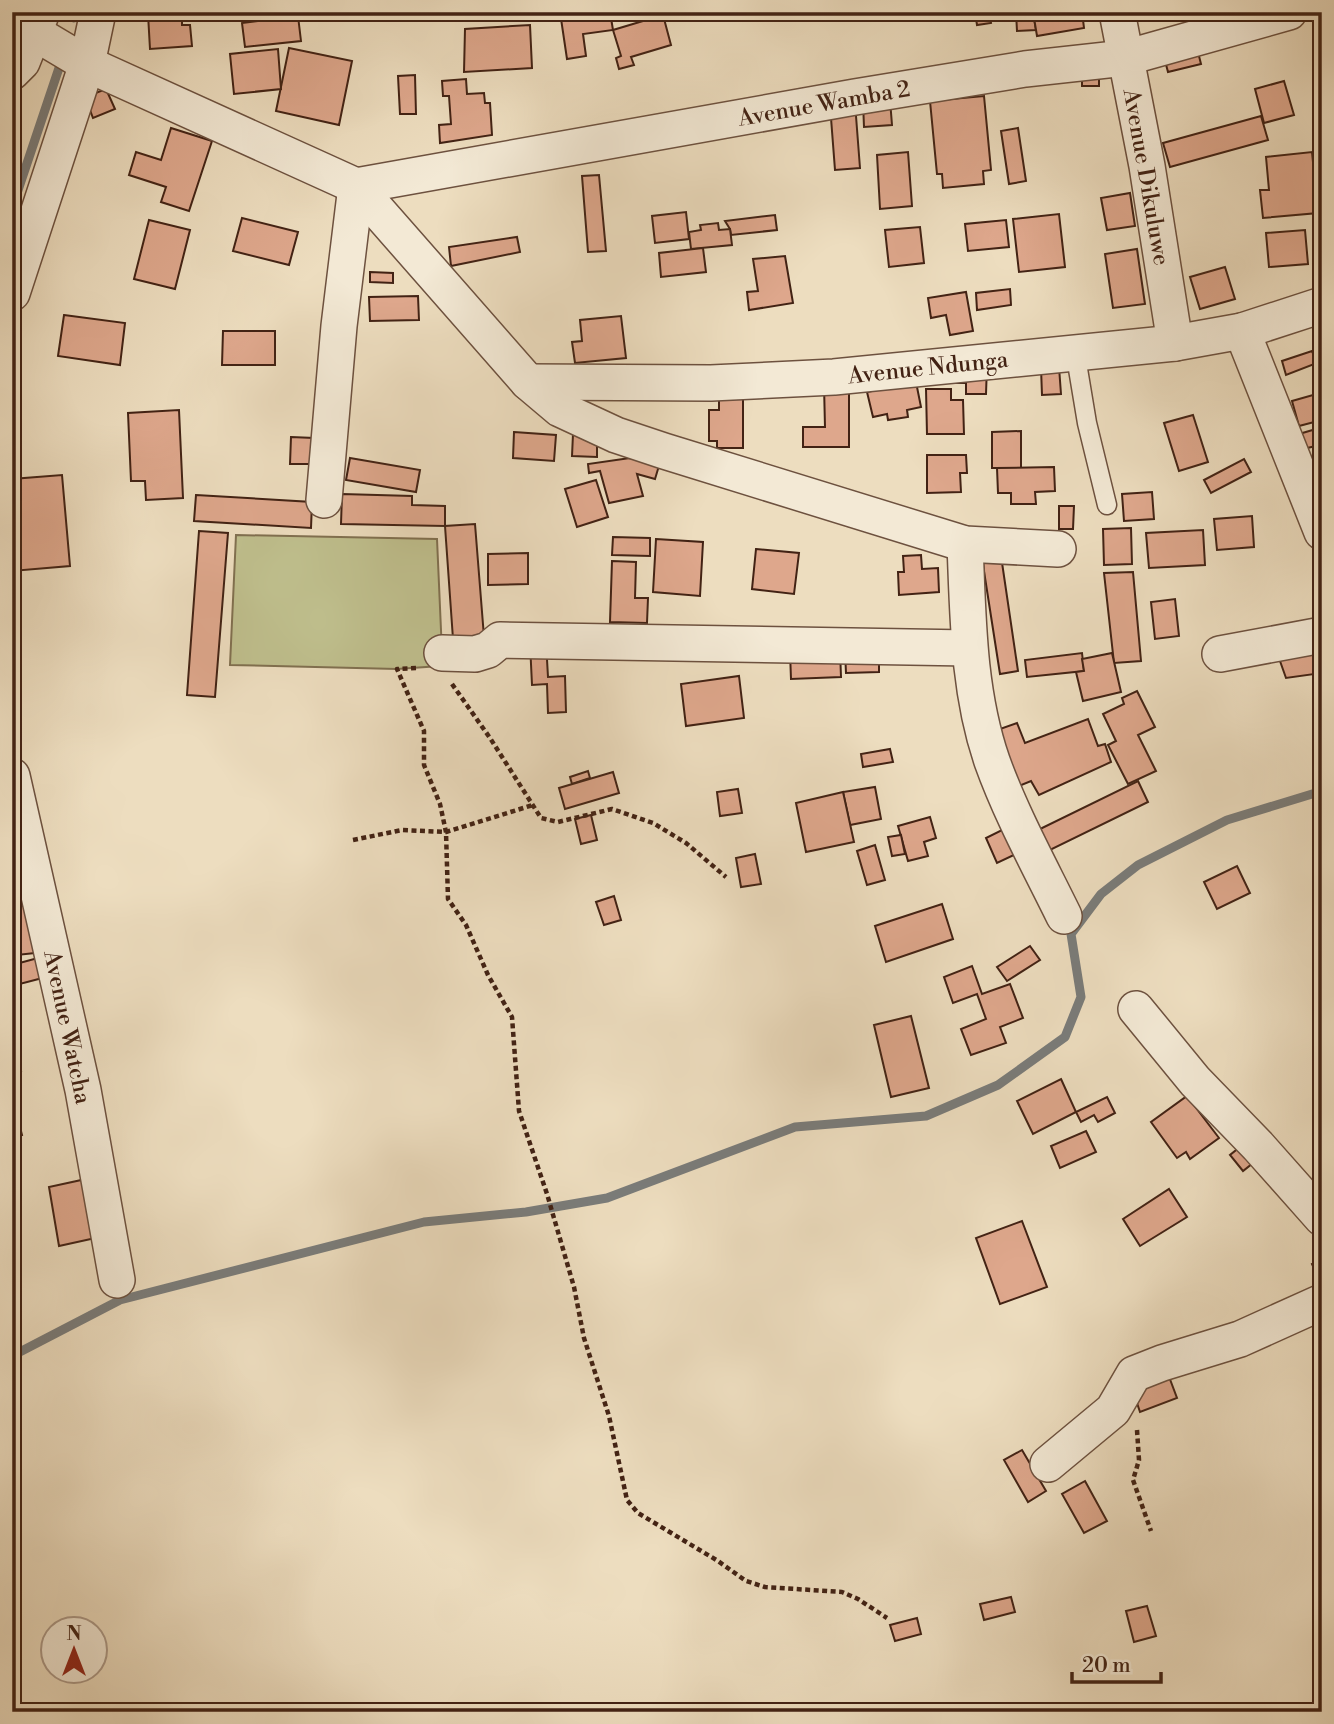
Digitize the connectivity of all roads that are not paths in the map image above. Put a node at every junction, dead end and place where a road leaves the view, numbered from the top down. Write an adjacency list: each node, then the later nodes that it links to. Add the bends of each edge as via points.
1 (98, 12): 6 (street)
2 (1117, 12): 5 (street, Avenue Dikuluwe)
3 (1289, 12): 5 (street, Avenue Wamba 2)
4 (39, 23): 6 (street); 7 (street, via 22,62)
5 (1125, 58): 8 (street, Avenue Wamba 2, via 855,97); 12 (street, Avenue Dikuluwe)
6 (87, 64): 8 (street); 9 (street)
7 (12, 72)
8 (356, 186): 14 (street); 15 (street)
9 (12, 293)
10 (1322, 305): 11 (street, Avenue Ndunga)
11 (1242, 331): 12 (street, Avenue Ndunga); 17 (street)
12 (1175, 343): 13 (street, Avenue Ndunga)
13 (1074, 351): 14 (street, Avenue Ndunga, via 834,377 711,383); 16 (lane)
14 (528, 382): 18 (street, via 560,409 616,435)
15 (324, 500)
16 (1107, 505)
17 (1322, 532)
18 (965, 544): 19 (street); 21 (street)
19 (1058, 549)
20 (1322, 635): 22 (street)
21 (969, 648): 23 (street, via 500,640 488,650); 25 (street, via 992,761)
22 (1220, 654)
23 (444, 665)
24 (12, 776): 28 (street, Avenue Watcha, via 83,1090)
25 (1064, 915)
26 (1136, 1009): 27 (street, via 1195,1081)
27 (1322, 1218)
28 (117, 1280)
29 (1322, 1302): 30 (street, via 1240,1339 1134,1374 1121,1399 1097,1425)
30 (1048, 1464)

